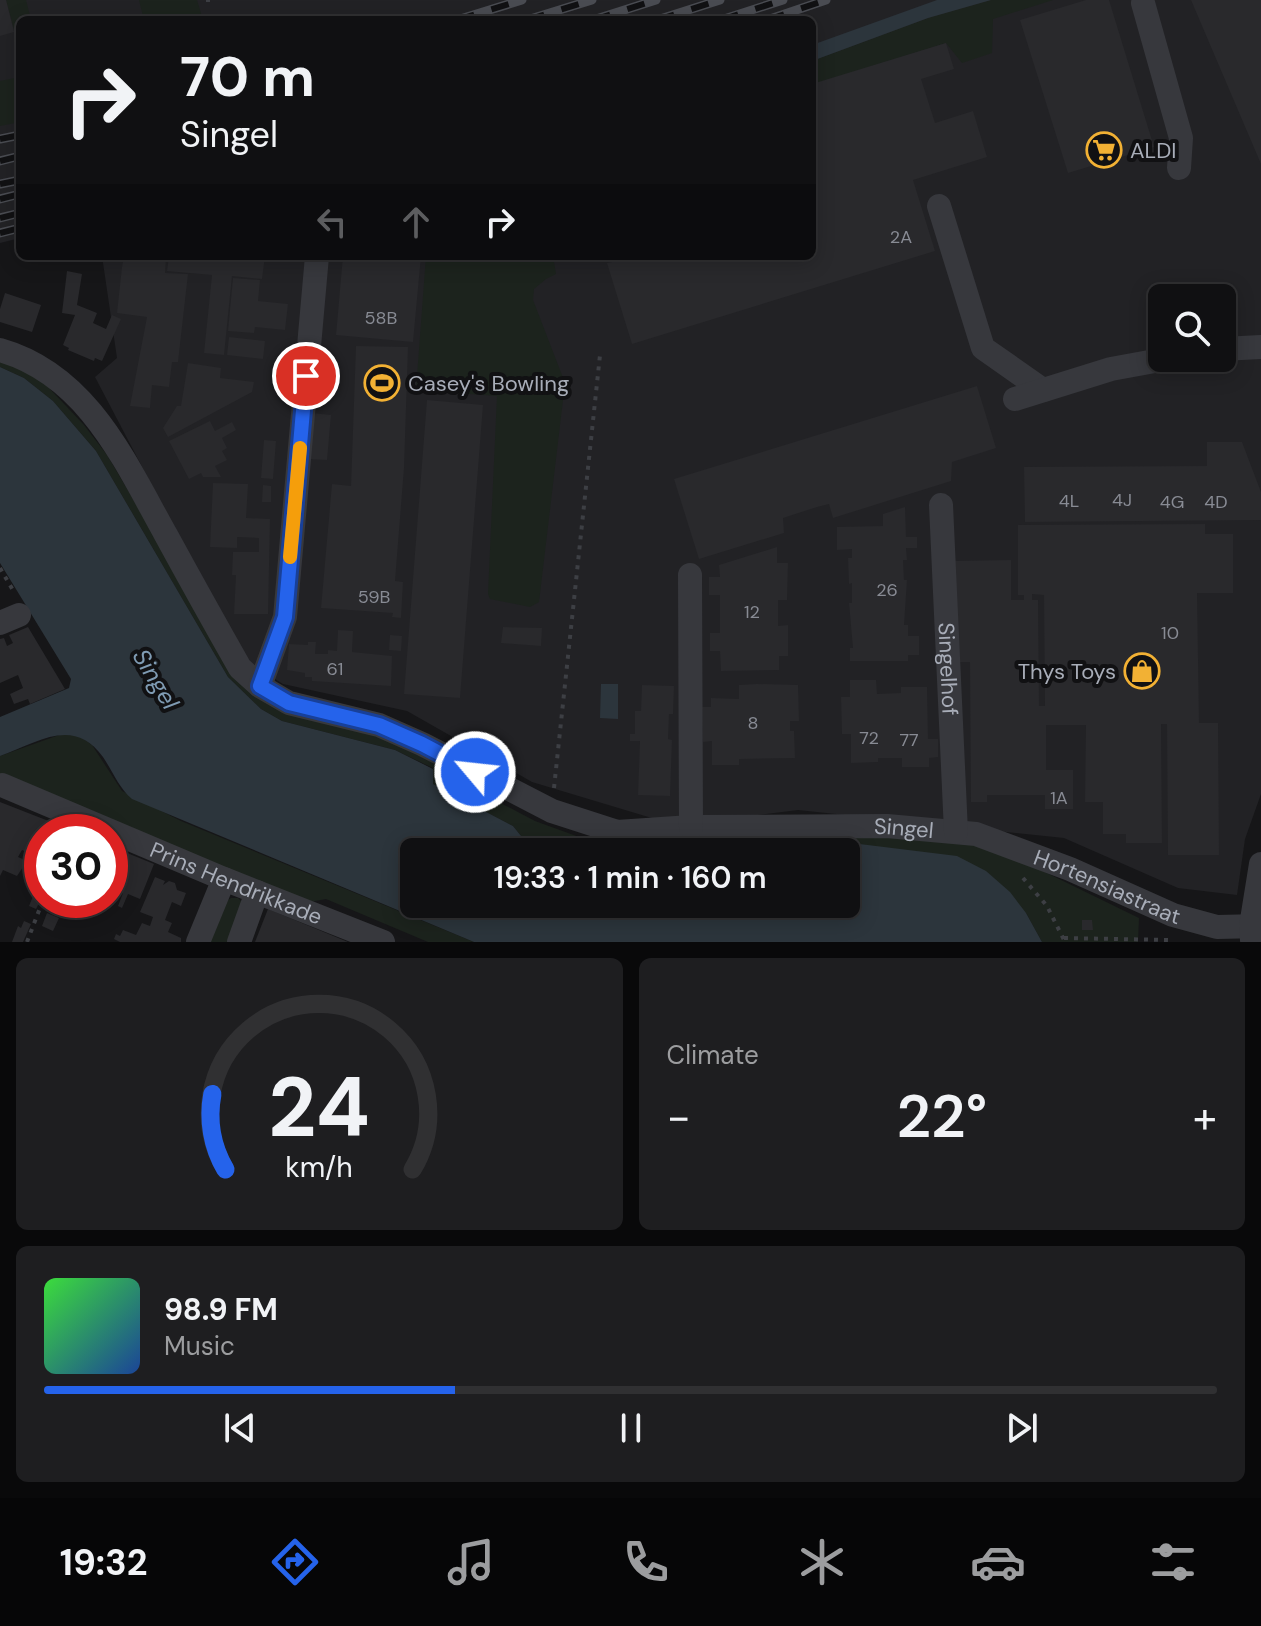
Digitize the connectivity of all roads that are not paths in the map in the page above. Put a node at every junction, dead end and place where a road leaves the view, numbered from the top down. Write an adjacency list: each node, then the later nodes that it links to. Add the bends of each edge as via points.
1 (1143, 3): 2 (street, via 1181,138)
2 (1179, 168)
3 (939, 206): 9 (street, via 983,348)
4 (317, 260): 13 (street, via 285,617)
5 (1261, 347): 6 (street)
6 (1236, 348)
7 (0, 350): 13 (street, Singel, via 53,375 111,435 240,668)
8 (1148, 362): 9 (street)
9 (1043, 390): 10 (street)
10 (1015, 399)
11 (941, 505): 16 (street, Singelhof)
12 (690, 575): 15 (street)
13 (260, 686): 15 (street, Singel, via 289,703 379,725 552,811 617,832)
14 (2, 785): 18 (street, Prins Hendrikkade)
15 (691, 827): 16 (street, Singel, via 887,826)
16 (956, 832): 20 (street, Hortensiastraat, via 1020,849 1173,915)
17 (1261, 864): 20 (street)
18 (224, 879): 19 (street, Prins Hendrikkade); 21 (street)
19 (257, 892): 22 (street); 23 (street, Prins Hendrikkade)
20 (1255, 931)
21 (198, 942)
22 (239, 942)
23 (383, 942)

